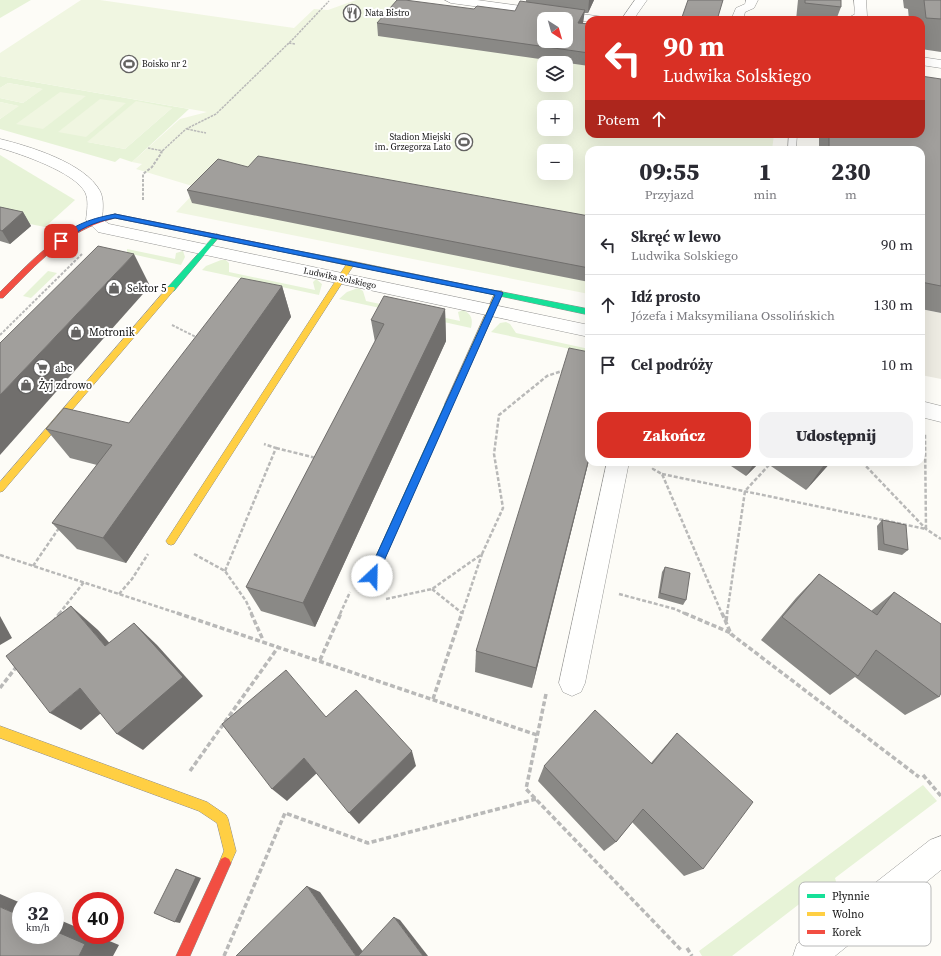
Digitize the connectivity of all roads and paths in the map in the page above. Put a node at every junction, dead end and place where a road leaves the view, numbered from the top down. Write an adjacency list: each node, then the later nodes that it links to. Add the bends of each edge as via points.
1 (451, 0): 9 (street)
2 (641, 0): 6 (street)
3 (752, 0): 7 (street, via 750,6 740,10)
4 (860, 0): 8 (street)
5 (329, 1): 10 (path)
6 (629, 16)
7 (738, 16)
8 (861, 16)
9 (585, 18)
10 (289, 43): 11 (path); 14 (path, via 216,114)
11 (295, 44)
12 (925, 62): 13 (street)
13 (941, 64)
14 (186, 129): 15 (path); 18 (path)
15 (206, 133)
16 (0, 143): 20 (street, via 63,168 82,181 90,188 94,197)
17 (148, 148): 18 (path)
18 (163, 151): 19 (path, via 152,167 143,174)
19 (143, 202)
20 (94, 220): 21 (street, Ludwika Solskiego, via 115,216); 22 (street, Ludwika Solskiego, via 104,228); 27 (street, via 71,233)
21 (217, 236): 22 (street); 24 (street, Ludwika Solskiego)
22 (204, 250): 25 (street, Ludwika Solskiego); 30 (street)
23 (87, 251): 32 (path)
24 (351, 263): 25 (street); 26 (street, Ludwika Solskiego)
25 (341, 279): 28 (street, Ludwika Solskiego); 38 (street)
26 (499, 293): 28 (street); 29 (street, Ludwika Solskiego)
27 (0, 296)
28 (492, 310): 31 (street, Ludwika Solskiego); 56 (street)
29 (585, 311)
30 (150, 314): 33 (path, via 200,339); 46 (street)
31 (585, 330)
32 (0, 335)
33 (196, 344)
34 (570, 371): 52 (path, via 564,370 547,376 499,415 494,454 502,508)
35 (925, 411): 36 (street)
36 (941, 414)
37 (925, 430): 49 (path)
38 (238, 436): 39 (path); 51 (street)
39 (276, 448): 40 (path); 55 (path)
40 (320, 459)
41 (617, 466): 58 (street)
42 (653, 466): 45 (path, via 653,469)
43 (768, 466): 47 (path)
44 (866, 466): 49 (path)
45 (662, 474): 47 (path); 64 (path)
46 (0, 488)
47 (745, 491): 49 (path); 64 (path)
48 (60, 527): 54 (path)
49 (926, 529): 50 (path)
50 (941, 539)
51 (171, 541): 55 (path)
52 (482, 554): 59 (path); 63 (path)
53 (0, 555): 54 (path)
54 (33, 566): 57 (path)
55 (225, 571): 67 (path, via 246,601)
56 (372, 576)
57 (84, 582): 65 (path); 67 (path)
58 (592, 587): 66 (path, via 675,609); 70 (street)
59 (432, 589): 62 (path); 63 (path)
60 (348, 596): 61 (path)
61 (356, 596)
62 (382, 599)
63 (462, 613): 73 (path)
64 (726, 622): 66 (path)
65 (49, 626)
66 (731, 634): 77 (path, via 921,776)
67 (264, 641): 68 (path)
68 (279, 646): 73 (path); 76 (path)
69 (20, 663): 71 (path)
70 (572, 683)
71 (0, 688)
72 (546, 691): 75 (path)
73 (432, 699): 75 (path)
74 (0, 732): 84 (street, via 203,806 222,819 230,851)
75 (536, 735): 78 (path, via 526,789)
76 (185, 778)
77 (941, 796)
78 (536, 799): 83 (path); 85 (path, via 368,843 285,813)
79 (941, 851): 80 (street)
80 (902, 882)
81 (822, 946): 87 (street)
82 (687, 948): 86 (path)
83 (682, 951)
84 (183, 956)
85 (224, 956)
86 (692, 956)
87 (809, 956)

